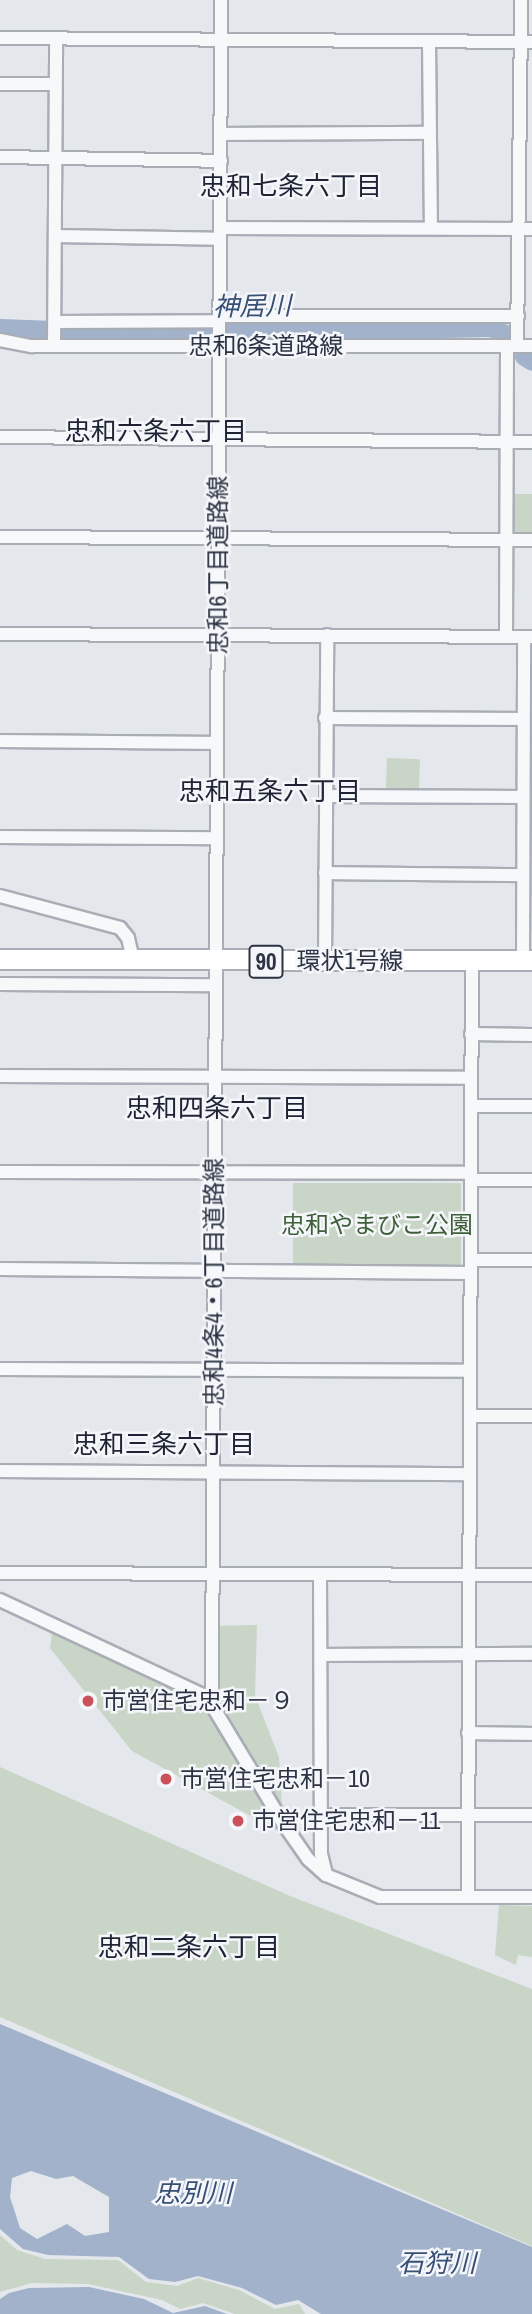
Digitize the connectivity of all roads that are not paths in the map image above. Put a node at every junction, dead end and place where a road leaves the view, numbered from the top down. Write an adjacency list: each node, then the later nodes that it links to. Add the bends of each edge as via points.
1 (220, 0): 5 (street, 忠和6丁目道路線)
2 (521, 0): 7 (street)
3 (0, 38): 4 (street)
4 (56, 40): 5 (street); 9 (street)
5 (220, 40): 6 (street); 11 (street, 忠和6丁目道路線)
6 (429, 41): 7 (street); 10 (street)
7 (526, 42): 16 (street)
8 (0, 84): 9 (street)
9 (55, 84): 13 (street)
10 (430, 133): 11 (street); 15 (street)
11 (221, 134): 14 (street, 忠和6丁目道路線)
12 (0, 157): 13 (street)
13 (55, 158): 14 (street); 18 (street)
14 (221, 161): 17 (street, 忠和6丁目道路線)
15 (431, 228): 16 (street); 17 (street)
16 (527, 229): 19 (street)
17 (219, 233): 18 (street); 20 (street, 忠和6丁目道路線)
18 (55, 236): 21 (street)
19 (518, 316): 20 (street); 23 (street)
20 (219, 329): 21 (street); 21 (street, 忠和6条道路線); 23 (street, 忠和6条道路線); 26 (street, 忠和6丁目道路線)
21 (54, 333): 22 (street, 忠和6条道路線)
22 (0, 340)
23 (512, 346): 24 (street, 忠和6条道路線); 27 (street)
24 (532, 346)
25 (0, 437): 26 (street)
26 (218, 439): 27 (street); 30 (street, 忠和6丁目道路線)
27 (507, 442): 28 (street); 31 (street)
28 (532, 442)
29 (0, 537): 30 (street)
30 (218, 539): 31 (street); 34 (street, 忠和6丁目道路線)
31 (507, 540): 32 (street); 36 (street)
32 (532, 540)
33 (0, 634): 34 (street)
34 (217, 634): 35 (street); 41 (street, 忠和6丁目道路線)
35 (327, 635): 36 (street); 38 (street)
36 (506, 636): 37 (street)
37 (528, 637): 39 (street)
38 (326, 718): 39 (street); 42 (street)
39 (523, 719): 43 (street)
40 (0, 741): 41 (street)
41 (217, 743): 45 (street, 忠和6丁目道路線)
42 (326, 796): 43 (street); 47 (street)
43 (523, 797): 46 (street)
44 (0, 837): 45 (street)
45 (217, 838): 54 (street, 忠和6丁目道路線)
46 (527, 859): 48 (street)
47 (325, 873): 48 (street); 55 (street)
48 (523, 875): 53 (street)
49 (0, 896): 51 (street, via 120,928 128,938)
50 (0, 959): 51 (main road, 環状1号線 / 90)
51 (133, 959): 54 (main road, 環状1号線 / 90)
52 (472, 960): 53 (main road, 環状1号線 / 90); 55 (main road, 環状1号線 / 90); 58 (street)
53 (527, 960)
54 (216, 962): 55 (main road, 環状1号線 / 90); 57 (street, 忠和4条4・6丁目道路線)
55 (325, 962)
56 (0, 984): 57 (street)
57 (216, 985): 62 (street, 忠和4条4・6丁目道路線)
58 (471, 1034): 59 (street); 61 (street)
59 (532, 1035)
60 (0, 1076): 62 (street)
61 (471, 1078): 62 (street); 63 (street)
62 (215, 1079): 66 (street, 忠和4条4・6丁目道路線)
63 (471, 1106): 64 (street); 67 (street)
64 (532, 1106)
65 (0, 1172): 66 (street)
66 (214, 1174): 67 (street); 72 (street, 忠和4条4・6丁目道路線)
67 (471, 1177): 68 (street); 70 (street)
68 (532, 1180)
69 (532, 1260): 70 (street)
70 (471, 1266): 72 (street); 75 (street)
71 (0, 1269): 72 (street)
72 (215, 1270): 74 (street, 忠和4条4・6丁目道路線)
73 (0, 1369): 74 (street)
74 (213, 1371): 75 (street); 79 (street, 忠和4条4・6丁目道路線)
75 (470, 1371): 76 (street)
76 (470, 1416): 77 (street); 80 (street)
77 (532, 1416)
78 (0, 1471): 79 (street)
79 (213, 1473): 80 (street); 83 (street, 忠和4条4・6丁目道路線)
80 (470, 1474): 84 (street)
81 (0, 1573): 83 (street)
82 (320, 1574): 83 (street); 84 (street); 89 (street)
83 (212, 1575): 90 (street, 忠和4条4・6丁目道路線, via 212,1690)
84 (470, 1575): 85 (street); 87 (street)
85 (532, 1575)
86 (0, 1600): 90 (street)
87 (469, 1654): 88 (street); 89 (street); 91 (street)
88 (532, 1654)
89 (321, 1656): 93 (street)
90 (207, 1697): 96 (street, via 283,1823 308,1859)
91 (468, 1733): 92 (street); 94 (street)
92 (532, 1734)
93 (321, 1815): 94 (street); 96 (street)
94 (469, 1815): 95 (street); 97 (street)
95 (532, 1815)
96 (326, 1875): 97 (street, via 380,1897)
97 (468, 1897): 98 (street)
98 (532, 1897)

